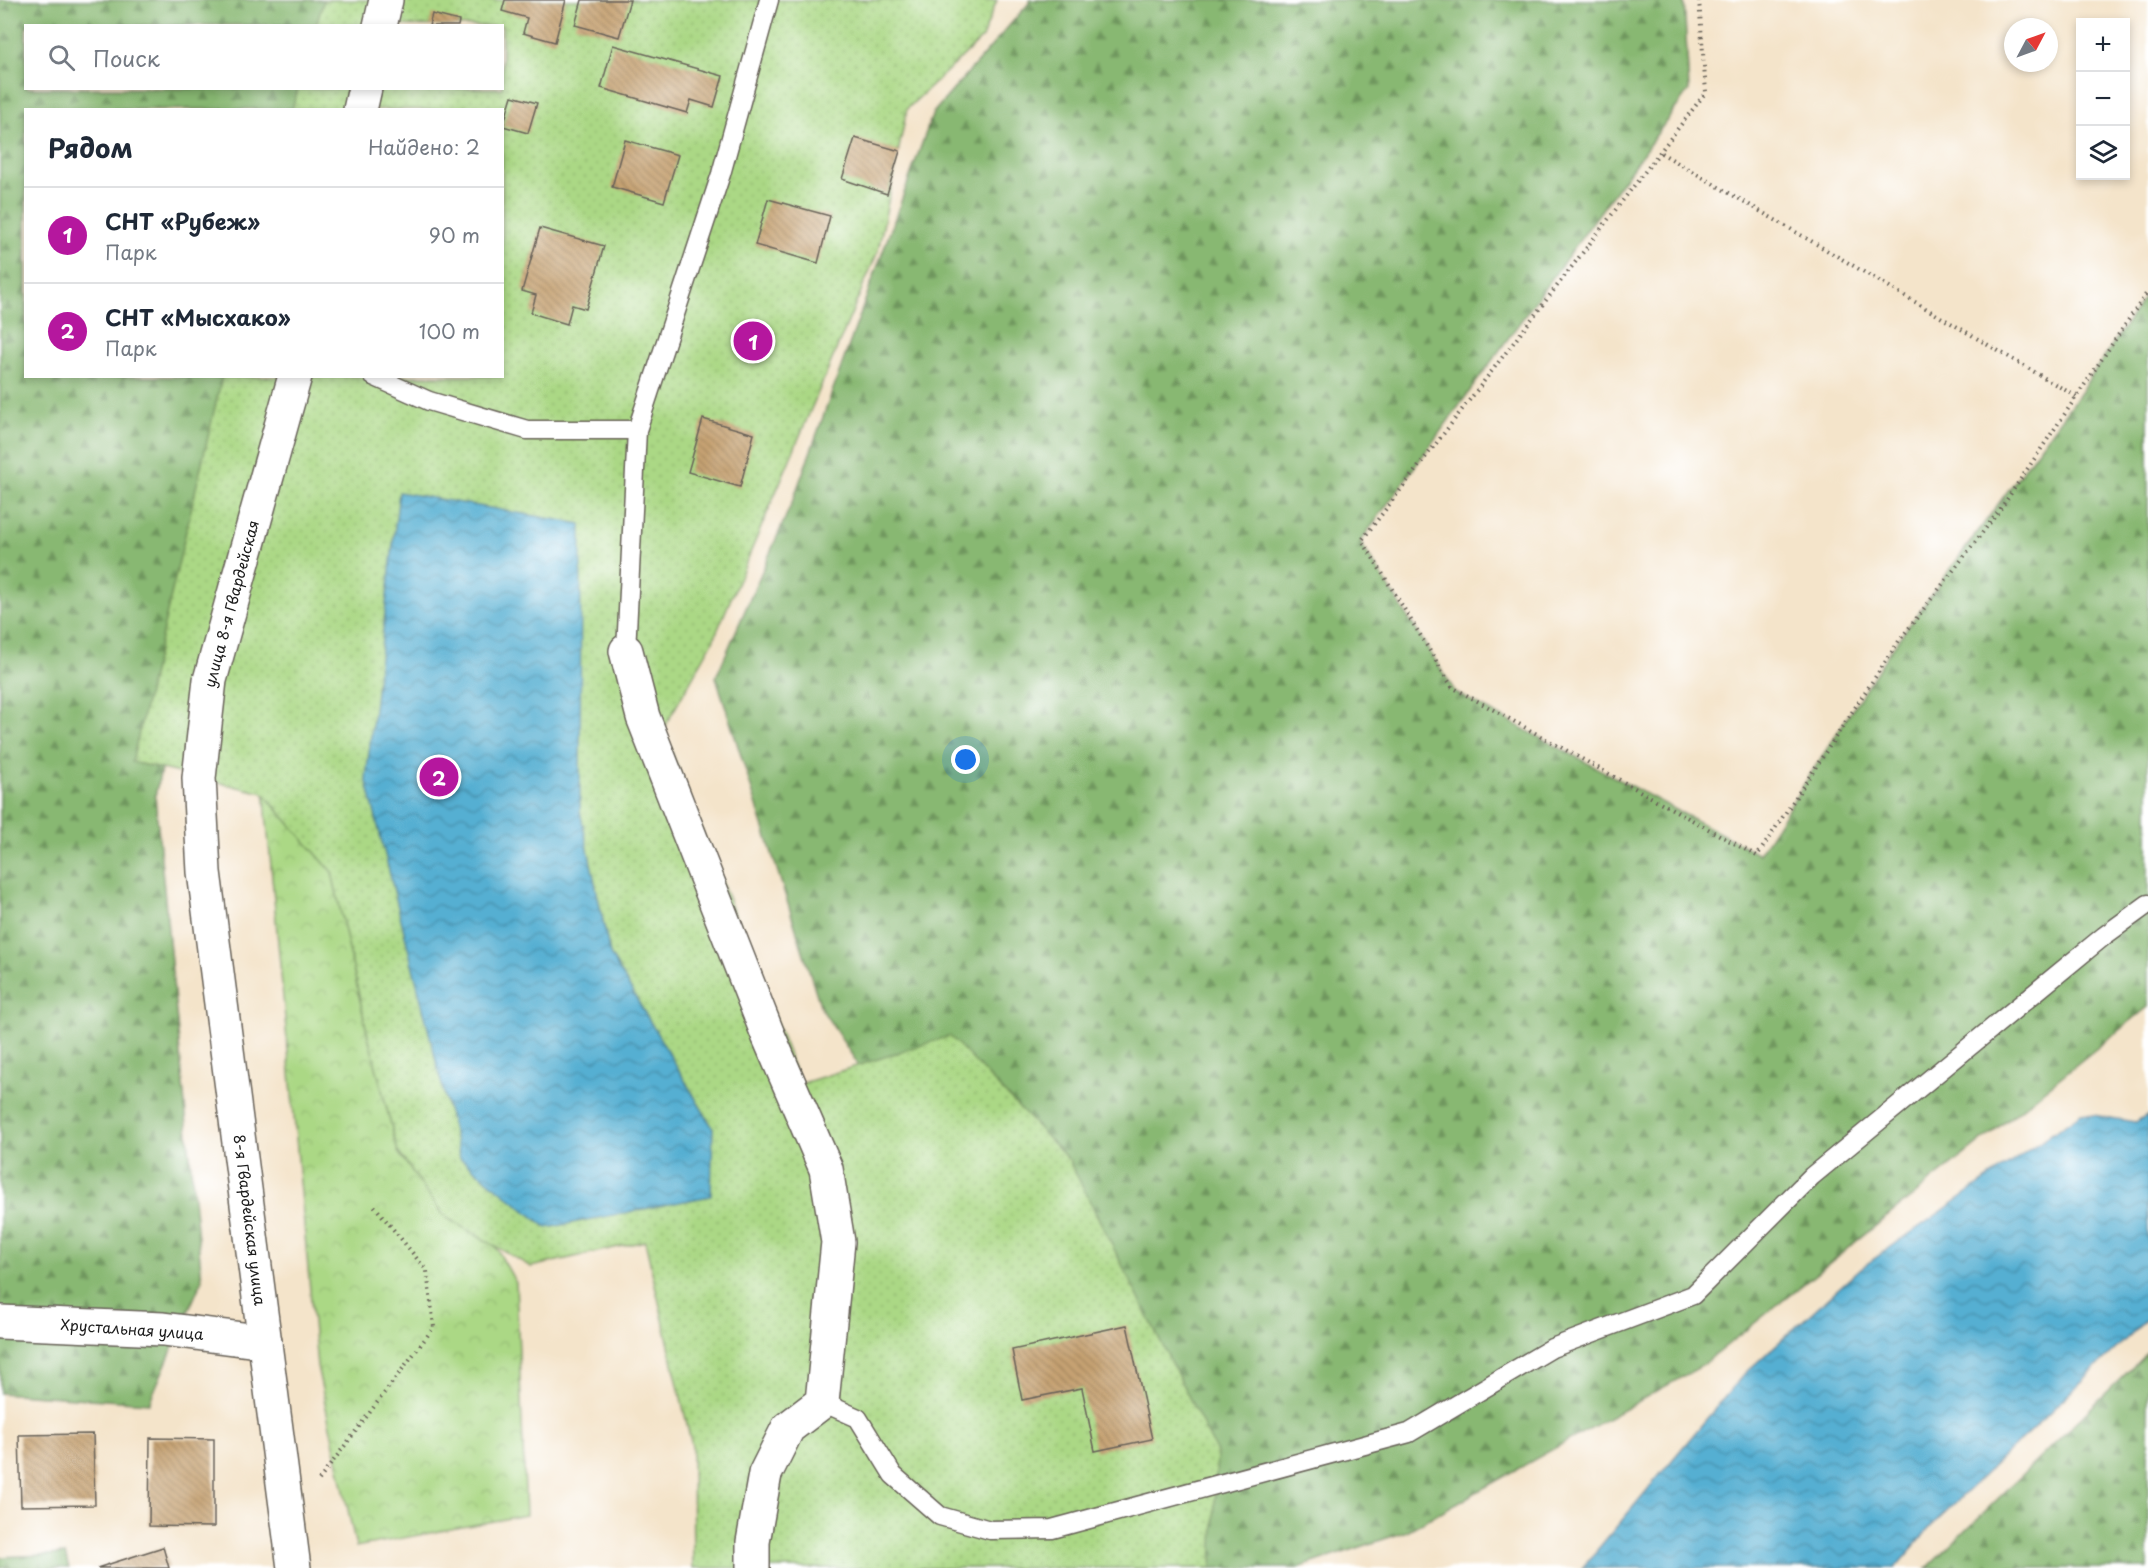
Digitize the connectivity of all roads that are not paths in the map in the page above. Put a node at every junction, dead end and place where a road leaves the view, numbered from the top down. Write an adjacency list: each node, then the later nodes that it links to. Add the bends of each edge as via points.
1 (386, 0): 3 (street)
2 (769, 0): 8 (lane, via 721,174)
3 (380, 24)
4 (365, 90): 5 (street)
5 (360, 108)
6 (294, 378): 10 (street, улица 8-я Гвардейская, via 210,680 199,778)
7 (378, 378): 8 (lane, via 429,400 527,430)
8 (637, 430): 9 (lane)
9 (626, 651): 14 (street, via 648,728 825,1169 838,1242)
10 (204, 872): 13 (street, 8-я Гвардейская улица)
11 (2148, 904): 14 (lane, via 1812,1176 1693,1295 1552,1348 1409,1433 1052,1529 990,1530 940,1516 893,1475 858,1418)
12 (0, 1322): 13 (street, Хрустальная улица, via 163,1329)
13 (265, 1342): 15 (street, 8-я Гвардейская улица)
14 (822, 1402): 16 (street, via 788,1428 765,1474 753,1542)
15 (294, 1568)
16 (753, 1568)

